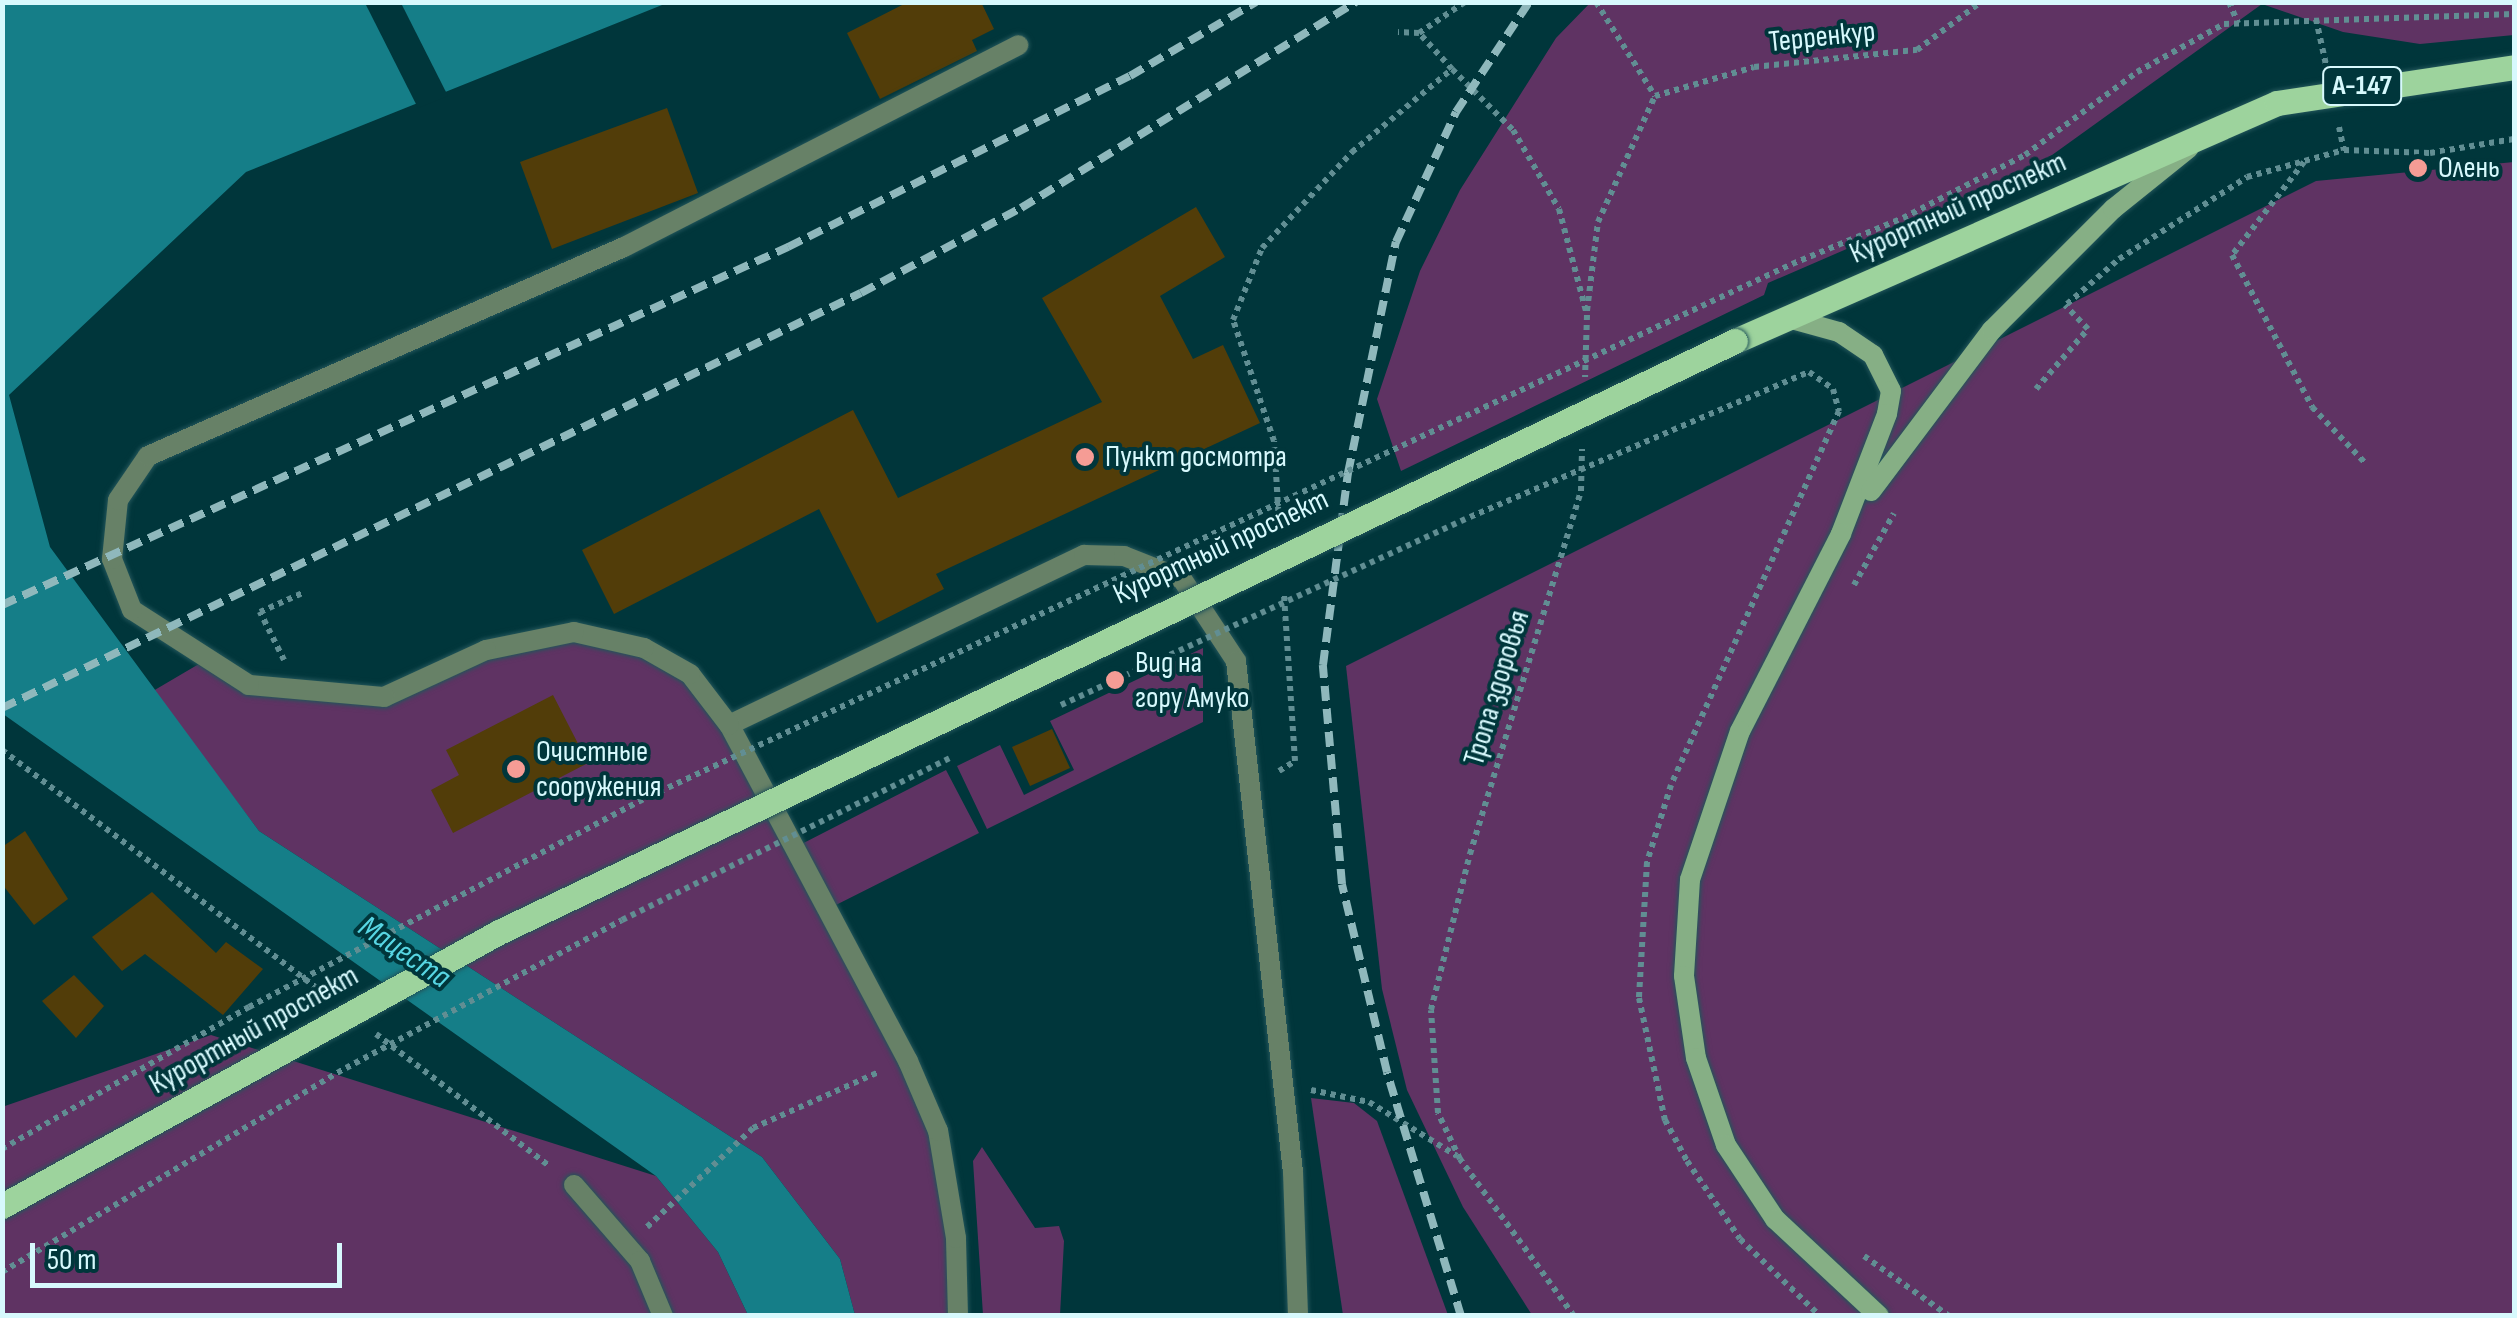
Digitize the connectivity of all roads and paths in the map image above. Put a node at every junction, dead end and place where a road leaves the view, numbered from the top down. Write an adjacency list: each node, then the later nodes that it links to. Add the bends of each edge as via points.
1 (1465, 2): 8 (path)
2 (1596, 2): 12 (path)
3 (1981, 2): 12 (path, Терренкур, via 1917,50 1754,67)
4 (2229, 2): 6 (path)
5 (2514, 14): 6 (path)
6 (2238, 23): 41 (path, bridge, via 2224,24 2137,72 2025,154 1903,218 650,796 249,1006)
7 (1398, 32): 8 (path)
8 (1419, 32): 11 (path)
9 (1018, 45): 31 (lane, via 624,247 148,456 118,500 112,559 132,610 249,685)
10 (2514, 67): 13 (main road, Курортный проспект / А-147, via 2277,103)
11 (1452, 69): 18 (path, via 1513,130 1559,209); 27 (path, via 1352,152 1262,248 1232,320 1274,441)
12 (1655, 96): 18 (path, via 1598,222)
13 (2214, 128): 19 (main road, Курортный проспект / А-147); 26 (main road, А-147, via 2113,209 1992,330)
14 (2514, 139): 15 (path, via 2430,153 2344,150)
15 (2304, 161): 16 (path, via 2247,177 2119,259); 24 (path, via 2232,255 2312,408)
16 (2066, 305): 17 (path); 21 (path, via 2088,329)
17 (2054, 315)
18 (1587, 316): 22 (path)
19 (1792, 319): 26 (main road, via 1839,332 1872,355 1890,391 1879,450); 44 (main road, Курортный проспект / А-147, bridge, via 499,932)
20 (1809, 372): 32 (path, bridge, via 1470,516)
21 (2036, 389)
22 (1584, 393)
23 (1583, 432): 42 (path, Тропа здоровья, via 1581,491 1470,854 1432,1010 1438,1113)
24 (2366, 464)
25 (1898, 507): 30 (path)
26 (1841, 534): 52 (main road, via 1740,731 1690,880 1684,976 1696,1058 1726,1145 1775,1219)
27 (1280, 535)
28 (1283, 573): 36 (path, via 1294,761 1287,770)
29 (305, 592): 31 (path, via 260,612)
30 (1849, 594)
31 (300, 692): 33 (lane, via 384,697 486,650 574,632 644,648 690,674)
32 (1047, 711)
33 (729, 724): 36 (lane, via 1084,555 1124,556 1182,579 1236,661); 39 (lane)
34 (2, 750): 37 (path)
35 (960, 753): 47 (path, bridge, via 622,920 346,1068)
36 (1253, 778): 50 (lane, via 1288,1134)
37 (330, 999)
38 (360, 1022): 43 (path)
39 (908, 1061): 45 (path, via 753,1128); 49 (lane, via 938,1131 948,1178)
40 (1310, 1090): 42 (path, via 1370,1102)
41 (2, 1149)
42 (1460, 1158): 51 (path, Тропа здоровья)
43 (574, 1185): 48 (lane, via 640,1261)
44 (2, 1206)
45 (663, 1210)
46 (1857, 1250): 53 (path)
47 (2, 1272)
48 (663, 1316)
49 (958, 1316)
50 (1298, 1316)
51 (1574, 1316)
52 (1878, 1316)
53 (1949, 1316)

